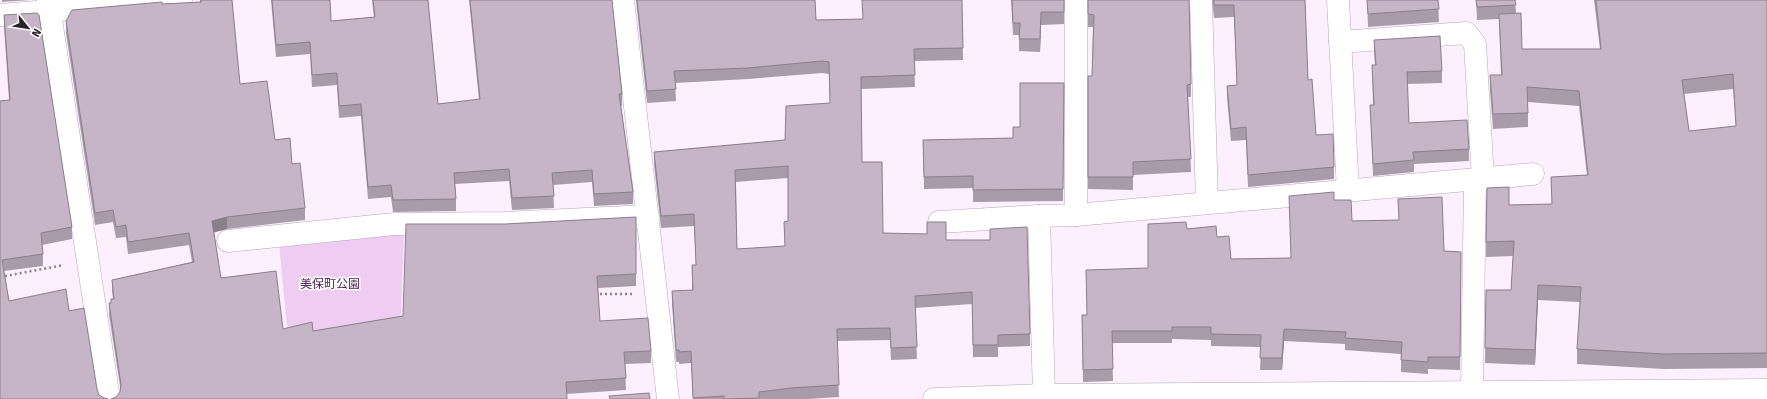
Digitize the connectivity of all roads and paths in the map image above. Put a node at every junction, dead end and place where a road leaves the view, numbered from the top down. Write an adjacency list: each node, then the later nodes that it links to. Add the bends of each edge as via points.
1 (181, 0): 6 (street)
2 (623, 0): 14 (street)
3 (1076, 0): 13 (street)
4 (1201, 0): 12 (street)
5 (1338, 0): 8 (street)
6 (49, 6): 7 (street); 18 (street)
7 (0, 15)
8 (1340, 42): 10 (street, via 1466,33 1475,44); 11 (street)
9 (1533, 174): 10 (street)
10 (1479, 180): 11 (street); 23 (street)
11 (1348, 191): 12 (street)
12 (1207, 203): 13 (street)
13 (1076, 215): 15 (street)
14 (648, 216): 17 (street, via 394,224); 21 (street)
15 (1038, 216): 16 (street); 24 (street)
16 (939, 222)
17 (228, 241)
18 (88, 261): 19 (path); 26 (street)
19 (0, 277)
20 (590, 294): 21 (path)
21 (656, 294): 27 (street)
22 (1767, 390): 23 (street)
23 (1472, 392): 25 (street)
24 (1044, 395): 25 (street); 28 (street)
25 (1232, 397)
26 (109, 399)
27 (668, 399)
28 (934, 399)

